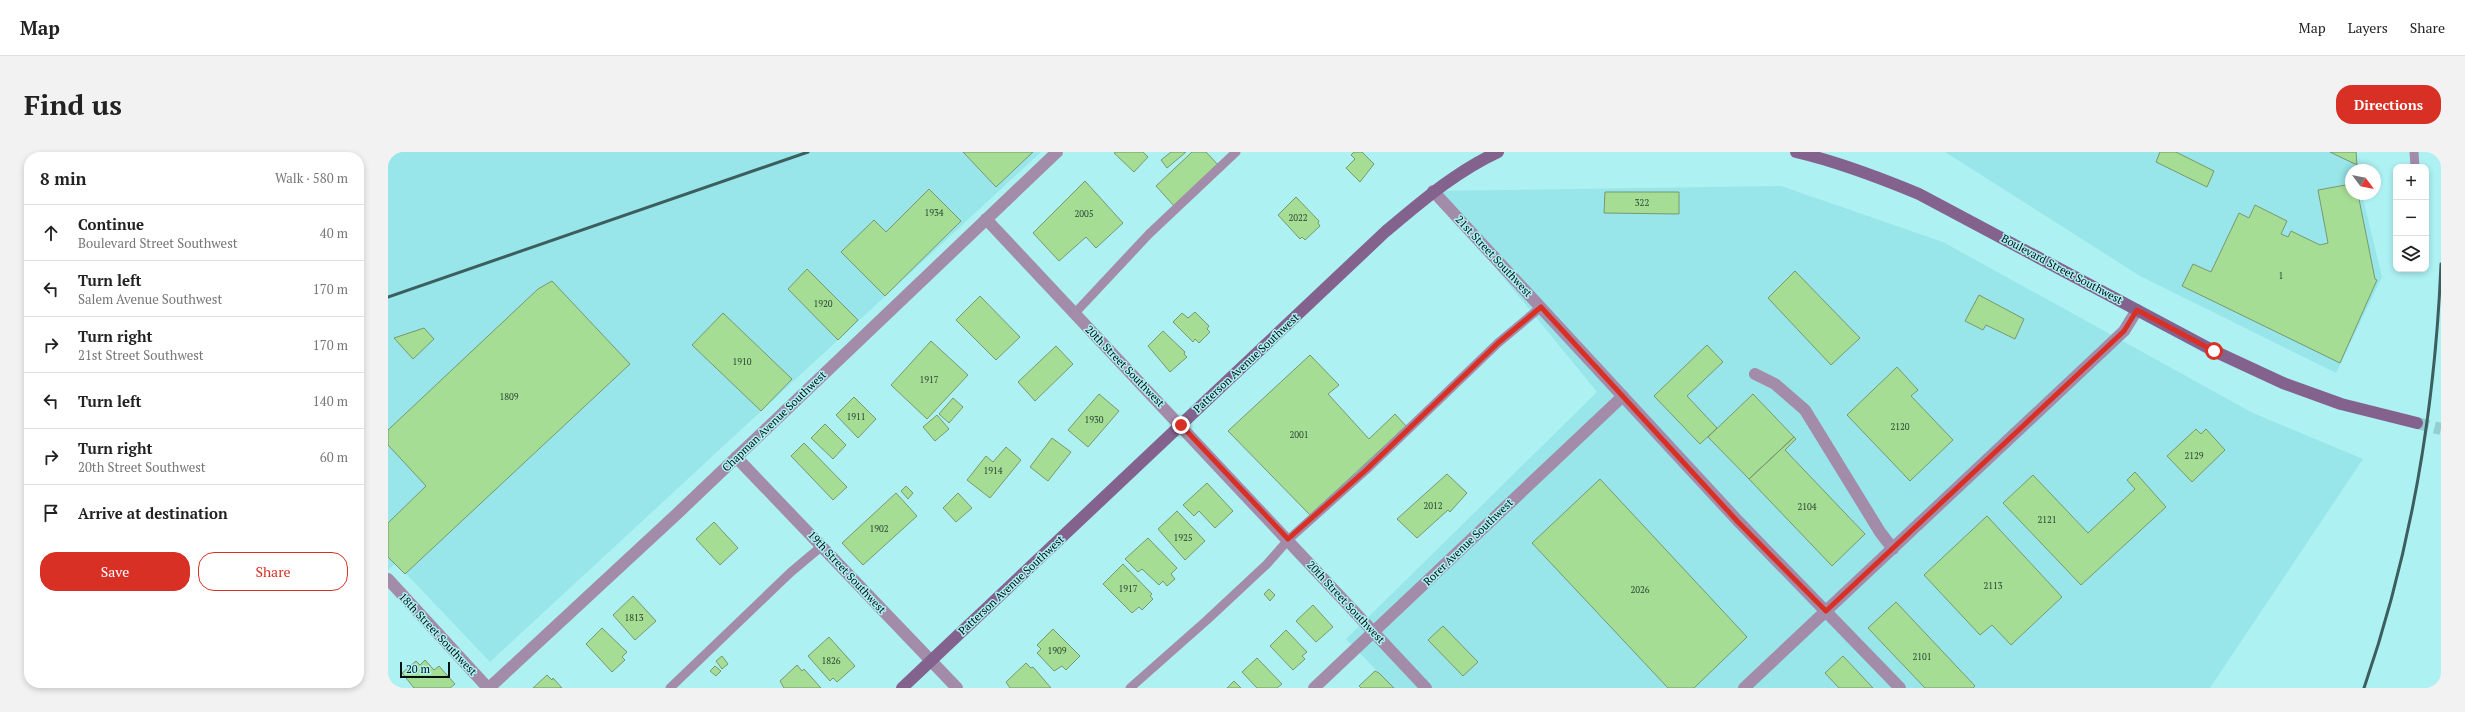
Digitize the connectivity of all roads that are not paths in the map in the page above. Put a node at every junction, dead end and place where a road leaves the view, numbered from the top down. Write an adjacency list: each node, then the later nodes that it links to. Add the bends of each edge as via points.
1 (1057, 152): 8 (street, Chapman Avenue Southwest)
2 (1236, 152): 11 (lane, via 1149,234)
3 (1498, 152): 7 (main road, Patterson Avenue Southwest, via 1471,164)
4 (1796, 152): 10 (main road, Boulevard Street Southwest, via 1828,160 1919,194)
5 (2414, 152): 6 (lane)
6 (2415, 164)
7 (1433, 191): 9 (street, 21st Street Southwest); 15 (main road, Patterson Avenue Southwest, via 1385,232)
8 (986, 219): 11 (street, 20th Street Southwest); 16 (street, Chapman Avenue Southwest)
9 (1541, 307): 13 (street, 21st Street Southwest); 17 (lane, via 1498,343 1366,470)
10 (2137, 310): 14 (main road, Boulevard Street Southwest, via 2214,351 2283,383 2341,404); 19 (street, via 2124,331)
11 (1074, 313): 15 (street, 20th Street Southwest)
12 (1755, 374): 19 (street, via 1790,394 1805,410 1880,532)
13 (1622, 396): 21 (street, 21st Street Southwest, via 1733,516); 22 (street, Rorer Avenue Southwest)
14 (2417, 423)
15 (1181, 425): 17 (street, 20th Street Southwest); 23 (main road, Patterson Avenue Southwest)
16 (736, 457): 18 (street, 19th Street Southwest); 24 (street, Chapman Avenue Southwest)
17 (1288, 539): 22 (street, 20th Street Southwest); 28 (lane, via 1267,564)
18 (822, 546): 23 (street, 19th Street Southwest); 25 (lane, via 791,572)
19 (1893, 548): 21 (street)
20 (390, 586): 24 (street, 18th Street Southwest)
21 (1826, 611): 31 (street); 32 (street, 21st Street Southwest)
22 (1374, 632): 29 (street, Rorer Avenue Southwest); 30 (street, 20th Street Southwest)
23 (931, 660): 26 (main road, Patterson Avenue Southwest); 27 (street, 19th Street Southwest)
24 (488, 688)
25 (670, 688)
26 (902, 688)
27 (957, 688)
28 (1130, 688)
29 (1314, 688)
30 (1426, 688)
31 (1744, 688)
32 (1900, 688)

